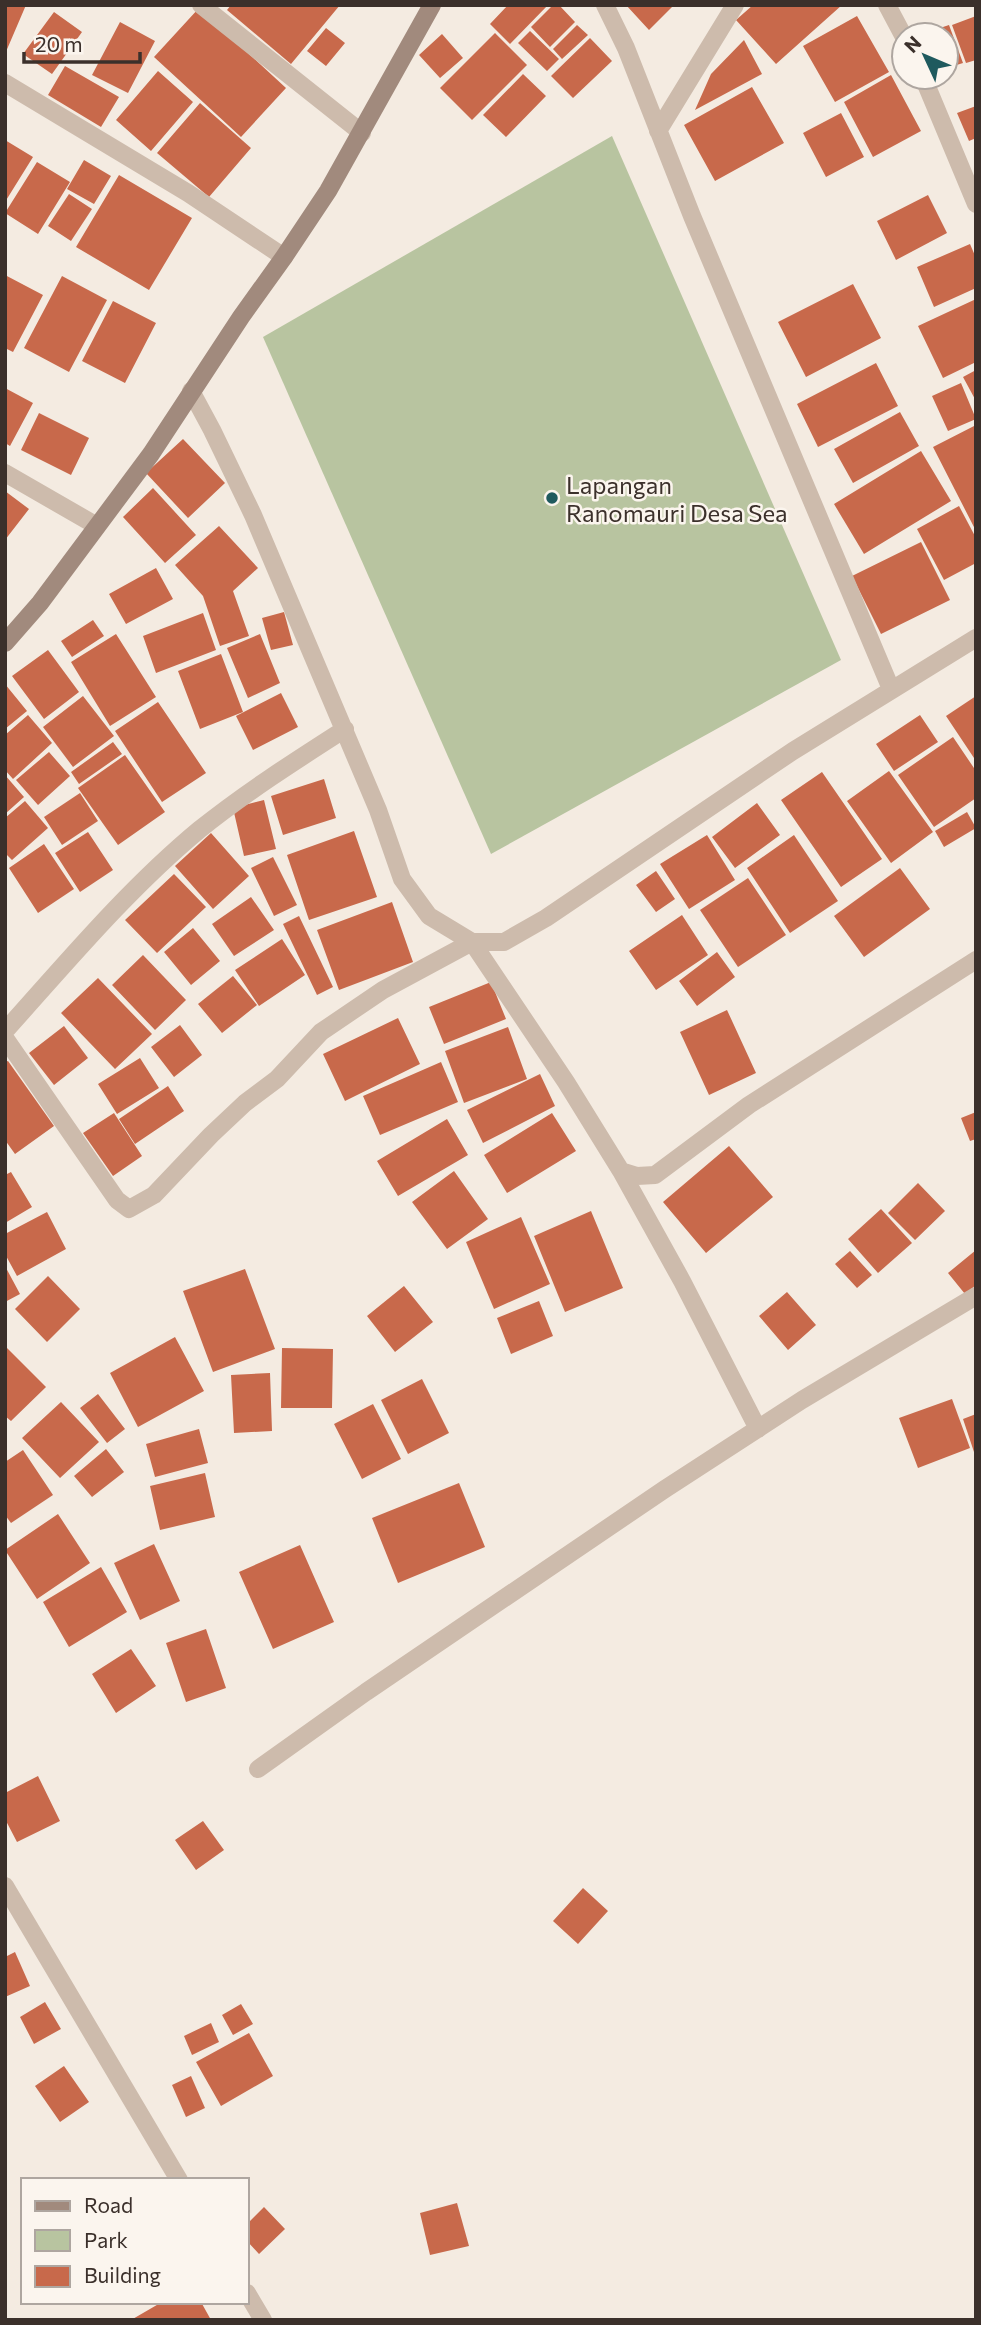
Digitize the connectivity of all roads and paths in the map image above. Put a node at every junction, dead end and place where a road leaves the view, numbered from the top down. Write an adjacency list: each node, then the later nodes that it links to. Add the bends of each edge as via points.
1 (201, 5): 10 (street)
2 (432, 5): 10 (main road)
3 (605, 5): 9 (street)
4 (735, 5): 9 (street)
5 (887, 5): 6 (street)
6 (896, 21)
7 (5, 83): 12 (street, via 188,193)
8 (929, 91): 11 (street)
9 (658, 131): 18 (street)
10 (362, 133): 12 (main road)
11 (976, 204)
12 (284, 257): 13 (main road)
13 (191, 391): 15 (main road); 19 (street, via 253,515)
14 (5, 473): 15 (street)
15 (97, 526): 17 (main road)
16 (976, 638): 18 (street)
17 (5, 643)
18 (891, 689): 20 (street, via 545,918 504,942)
19 (345, 729): 20 (street, via 402,879 429,916); 22 (street, via 249,792 150,874)
20 (472, 942): 23 (street, via 383,990 321,1032 154,1195 130,1209 117,1200); 24 (street)
21 (976, 960): 24 (street, via 749,1105 655,1175)
22 (5, 1031)
23 (5, 1038)
24 (621, 1171): 26 (street)
25 (976, 1296): 26 (street)
26 (758, 1429): 27 (street)
27 (258, 1769)
28 (5, 1886): 29 (street)
29 (178, 2178)
30 (248, 2295): 31 (street)
31 (263, 2320)

